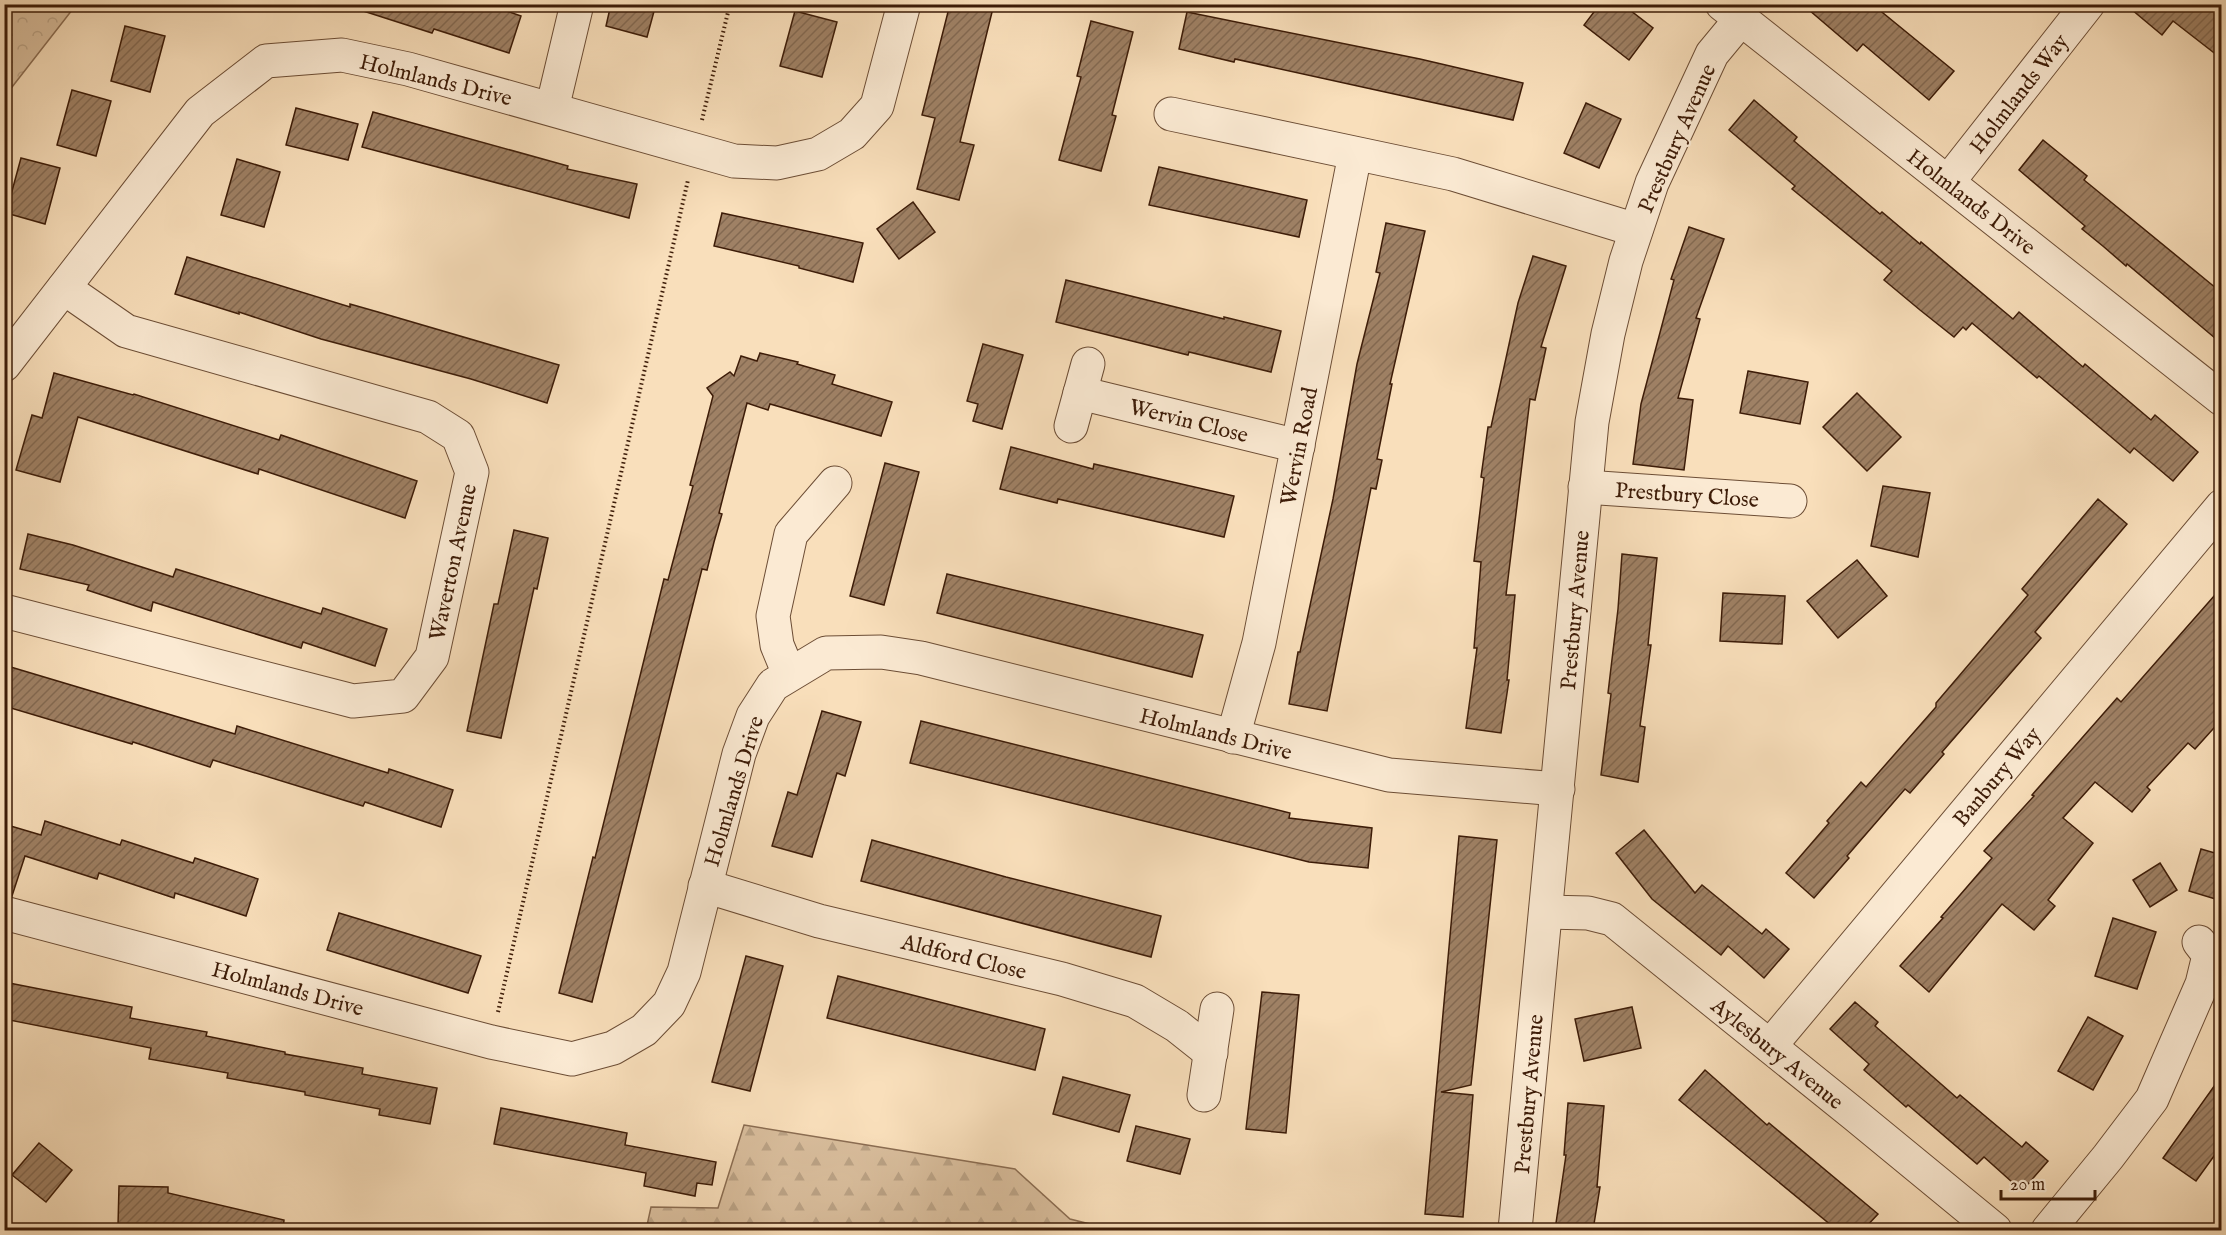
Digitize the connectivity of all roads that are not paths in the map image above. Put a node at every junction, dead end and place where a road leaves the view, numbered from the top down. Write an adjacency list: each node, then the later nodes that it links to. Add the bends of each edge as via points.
1 (577, 4): 5 (street)
2 (904, 4): 5 (street, Holmlands Drive, via 878,106 852,134 818,154 777,163 734,161)
3 (2088, 4): 8 (street, Holmlands Way)
4 (1732, 12): 8 (street, Holmlands Drive); 9 (street, Prestbury Avenue, via 1652,183)
5 (552, 109): 10 (street, Holmlands Drive, via 342,55 266,61 200,112)
6 (1171, 114): 7 (street)
7 (1355, 154): 9 (street, via 1453,174); 14 (street, Wervin Road)
8 (1948, 182): 12 (street, Holmlands Drive)
9 (1636, 230): 16 (street, Prestbury Avenue, via 1608,334)
10 (64, 288): 11 (street, Holmlands Drive); 19 (street, Waverton Avenue, via 126,331 428,417 458,436 472,472 432,657 403,696 353,701)
11 (4, 365)
12 (2222, 399)
13 (1071, 426): 14 (street, Wervin Close, via 1084,379)
14 (1298, 446): 21 (street, Wervin Road, via 1259,643)
15 (835, 483): 20 (street, via 791,534 773,616 777,645)
16 (1585, 487): 17 (street, Prestbury Close); 22 (street, Prestbury Avenue)
17 (1790, 501)
18 (2222, 506): 28 (street, Banbury Way)
19 (4, 611)
20 (789, 674): 21 (street, Holmlands Drive, via 826,653 881,652 921,658); 23 (street, Holmlands Drive, via 773,685 753,716 739,754)
21 (1233, 737): 22 (street, Holmlands Drive, via 1389,775)
22 (1558, 789): 24 (street, Prestbury Avenue)
23 (705, 886): 25 (street, Holmlands Drive, via 684,972 669,1004 644,1030 613,1048 573,1059 491,1042); 29 (street, Aldford Close, via 819,921 1062,979 1135,1001 1178,1026)
24 (1546, 912): 28 (street, Aylesbury Avenue, via 1588,912 1612,919); 31 (street, Prestbury Avenue)
25 (4, 913)
26 (2210, 948): 33 (street, via 2202,984 2152,1099)
27 (1217, 1009): 29 (street)
28 (1770, 1046): 32 (street, Aylesbury Avenue)
29 (1211, 1053): 30 (street)
30 (1204, 1095)
31 (1515, 1230)
32 (1995, 1230)
33 (2048, 1230)

